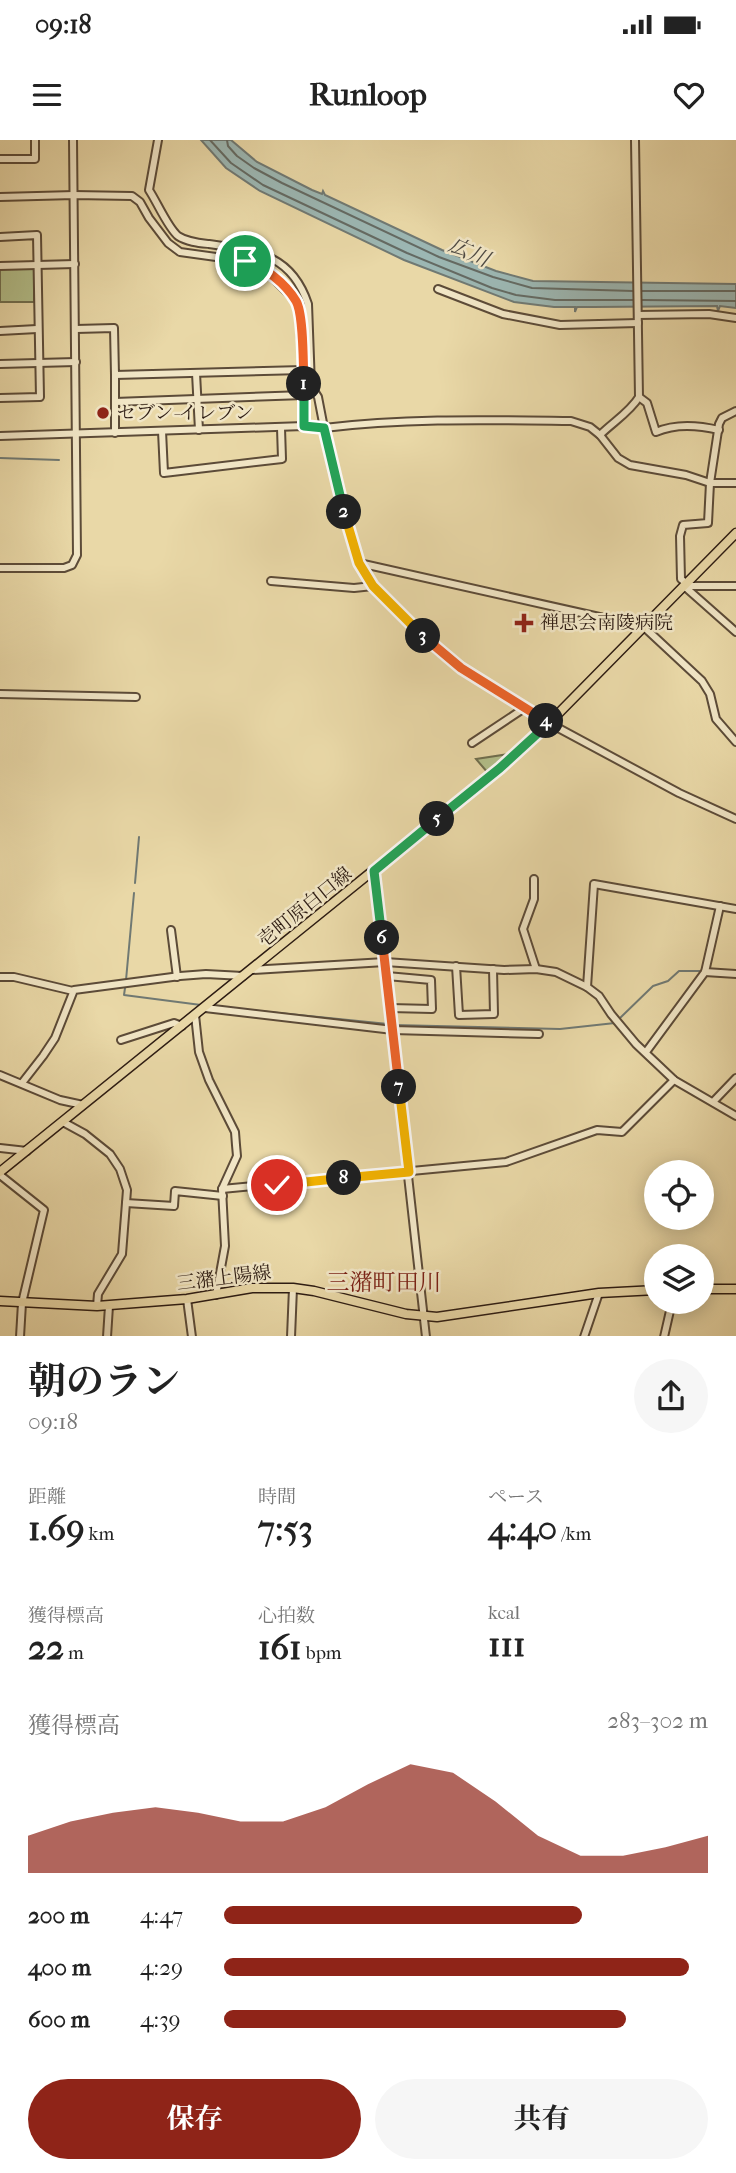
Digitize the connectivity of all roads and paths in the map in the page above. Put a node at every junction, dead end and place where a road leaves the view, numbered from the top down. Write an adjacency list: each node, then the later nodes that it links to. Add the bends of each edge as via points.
1 (35, 140): 5 (street, via 35,159)
2 (73, 140): 6 (street)
3 (159, 140): 32 (street, via 149,190 176,234 193,242 273,257 304,293 311,386)
4 (635, 140): 13 (street)
5 (0, 159)
6 (74, 195): 7 (street); 9 (street); 21 (street, via 132,197 180,252 245,261 268,270 297,302)
7 (0, 197)
8 (0, 237): 10 (street, via 37,235)
9 (75, 264): 10 (street); 15 (street)
10 (37, 265): 11 (street); 16 (street)
11 (0, 266)
12 (438, 289): 13 (street, via 503,314 560,324)
13 (638, 316): 14 (street); 25 (street)
14 (736, 318)
15 (76, 328): 18 (street); 23 (street, via 114,328)
16 (37, 330): 17 (street); 19 (street)
17 (0, 331)
18 (76, 362): 19 (street); 37 (street)
19 (39, 363): 20 (street); 26 (street, via 40,397)
20 (0, 364)
21 (303, 370): 22 (street); 24 (street)
22 (196, 373): 23 (street); 27 (street)
23 (115, 375): 28 (street)
24 (304, 395): 27 (street); 30 (street)
25 (639, 397): 34 (street, via 648,403 656,432 687,425); 38 (street, via 632,409)
26 (0, 398)
27 (196, 399): 28 (street); 33 (street)
28 (115, 402): 36 (street)
29 (736, 411): 34 (street, via 723,418)
30 (304, 426): 31 (street); 32 (street)
31 (281, 428): 33 (street); 35 (street, via 282,459 164,473)
32 (324, 428): 38 (street, via 439,419 571,421); 43 (street)
33 (199, 430): 35 (street)
34 (719, 430): 40 (street)
35 (162, 431): 36 (street)
36 (115, 433): 37 (street)
37 (77, 434): 39 (street); 44 (street, via 77,555 72,565)
38 (600, 435): 40 (street, via 618,458 630,465)
39 (0, 436)
40 (710, 483): 41 (street); 46 (street, via 708,523 684,525 680,536)
41 (736, 483)
42 (736, 533): 46 (main road, 壱町原白口線)
43 (359, 563): 47 (street); 49 (street)
44 (0, 568)
45 (271, 580): 47 (street)
46 (685, 585): 48 (street); 49 (main road, 壱町原白口線); 50 (street)
47 (373, 586): 53 (street, via 436,649)
48 (736, 586)
49 (644, 627): 54 (main road, 壱町原白口線); 55 (street, via 702,681 716,719)
50 (736, 632)
51 (0, 694): 52 (street)
52 (136, 697)
53 (526, 707): 54 (street); 56 (street)
54 (549, 723): 57 (street); 58 (main road, 壱町原白口線)
55 (736, 742)
56 (472, 743)
57 (736, 819)
58 (374, 871): 63 (street); 67 (main road, 壱町原白口線)
59 (534, 879): 66 (street, via 534,899 523,929)
60 (720, 906): 61 (street); 68 (street); 74 (street, via 594,884)
61 (736, 909)
62 (171, 930): 73 (street)
63 (385, 962): 64 (street); 67 (street); 71 (street)
64 (456, 966): 65 (street); 65 (street, via 459,1015 494,1014)
65 (492, 969): 66 (street)
66 (536, 969): 74 (street, via 556,972)
67 (252, 970): 70 (main road, 壱町原白口線)
68 (705, 972): 69 (street); 83 (street)
69 (736, 974)
70 (243, 976): 73 (street); 76 (main road, 壱町原白口線)
71 (387, 976): 77 (street); 77 (street, via 431,980 432,1009)
72 (0, 977): 75 (street)
73 (177, 977): 75 (street)
74 (587, 987): 83 (street)
75 (73, 991): 87 (street, via 55,1038)
76 (205, 1008): 78 (main road, 壱町原白口線); 80 (street)
77 (390, 1008): 80 (street)
78 (195, 1015): 79 (main road, 壱町原白口線); 96 (street, via 199,1052 235,1132 237,1156)
79 (182, 1026): 82 (street, via 174,1023); 89 (main road, 壱町原白口線)
80 (393, 1030): 81 (street); 94 (street)
81 (539, 1034)
82 (121, 1040)
83 (646, 1052): 86 (street)
84 (0, 1075): 87 (street)
85 (736, 1078): 88 (street)
86 (674, 1080): 88 (street); 94 (street, via 622,1132 597,1130 506,1162)
87 (22, 1083): 89 (street, via 60,1100)
88 (713, 1102): 90 (street)
89 (85, 1105): 91 (main road, 壱町原白口線)
90 (736, 1116)
91 (63, 1122): 93 (main road, 壱町原白口線); 97 (street, via 85,1134 114,1160 125,1179)
92 (0, 1147): 93 (street)
93 (27, 1151): 95 (main road, 壱町原白口線)
94 (409, 1172): 96 (street); 110 (street)
95 (0, 1174): 106 (street, via 44,1209)
96 (223, 1193): 97 (street, via 175,1191 174,1206); 103 (street, via 225,1246)
97 (126, 1203): 107 (street, via 121,1254 98,1294)
98 (293, 1287): 103 (main road, 三潴上陽線); 110 (main road, 三潴上陽線); 114 (street)
99 (714, 1289): 100 (main road)
100 (736, 1289)
101 (644, 1291): 102 (main road, 三潴上陽線)
102 (599, 1293): 110 (main road, 三潴上陽線); 116 (street)
103 (216, 1295): 104 (main road, 三潴上陽線)
104 (187, 1299): 108 (main road, 三潴上陽線); 113 (street)
105 (0, 1301): 106 (main road, 三潴上陽線)
106 (22, 1303): 107 (main road, 三潴上陽線); 111 (street)
107 (97, 1306): 108 (main road, 三潴上陽線)
108 (110, 1306): 112 (street)
109 (669, 1314): 117 (street)
110 (424, 1317): 115 (street)
111 (20, 1336)
112 (107, 1336)
113 (192, 1336)
114 (291, 1336)
115 (426, 1336)
116 (584, 1336)
117 (664, 1336)

